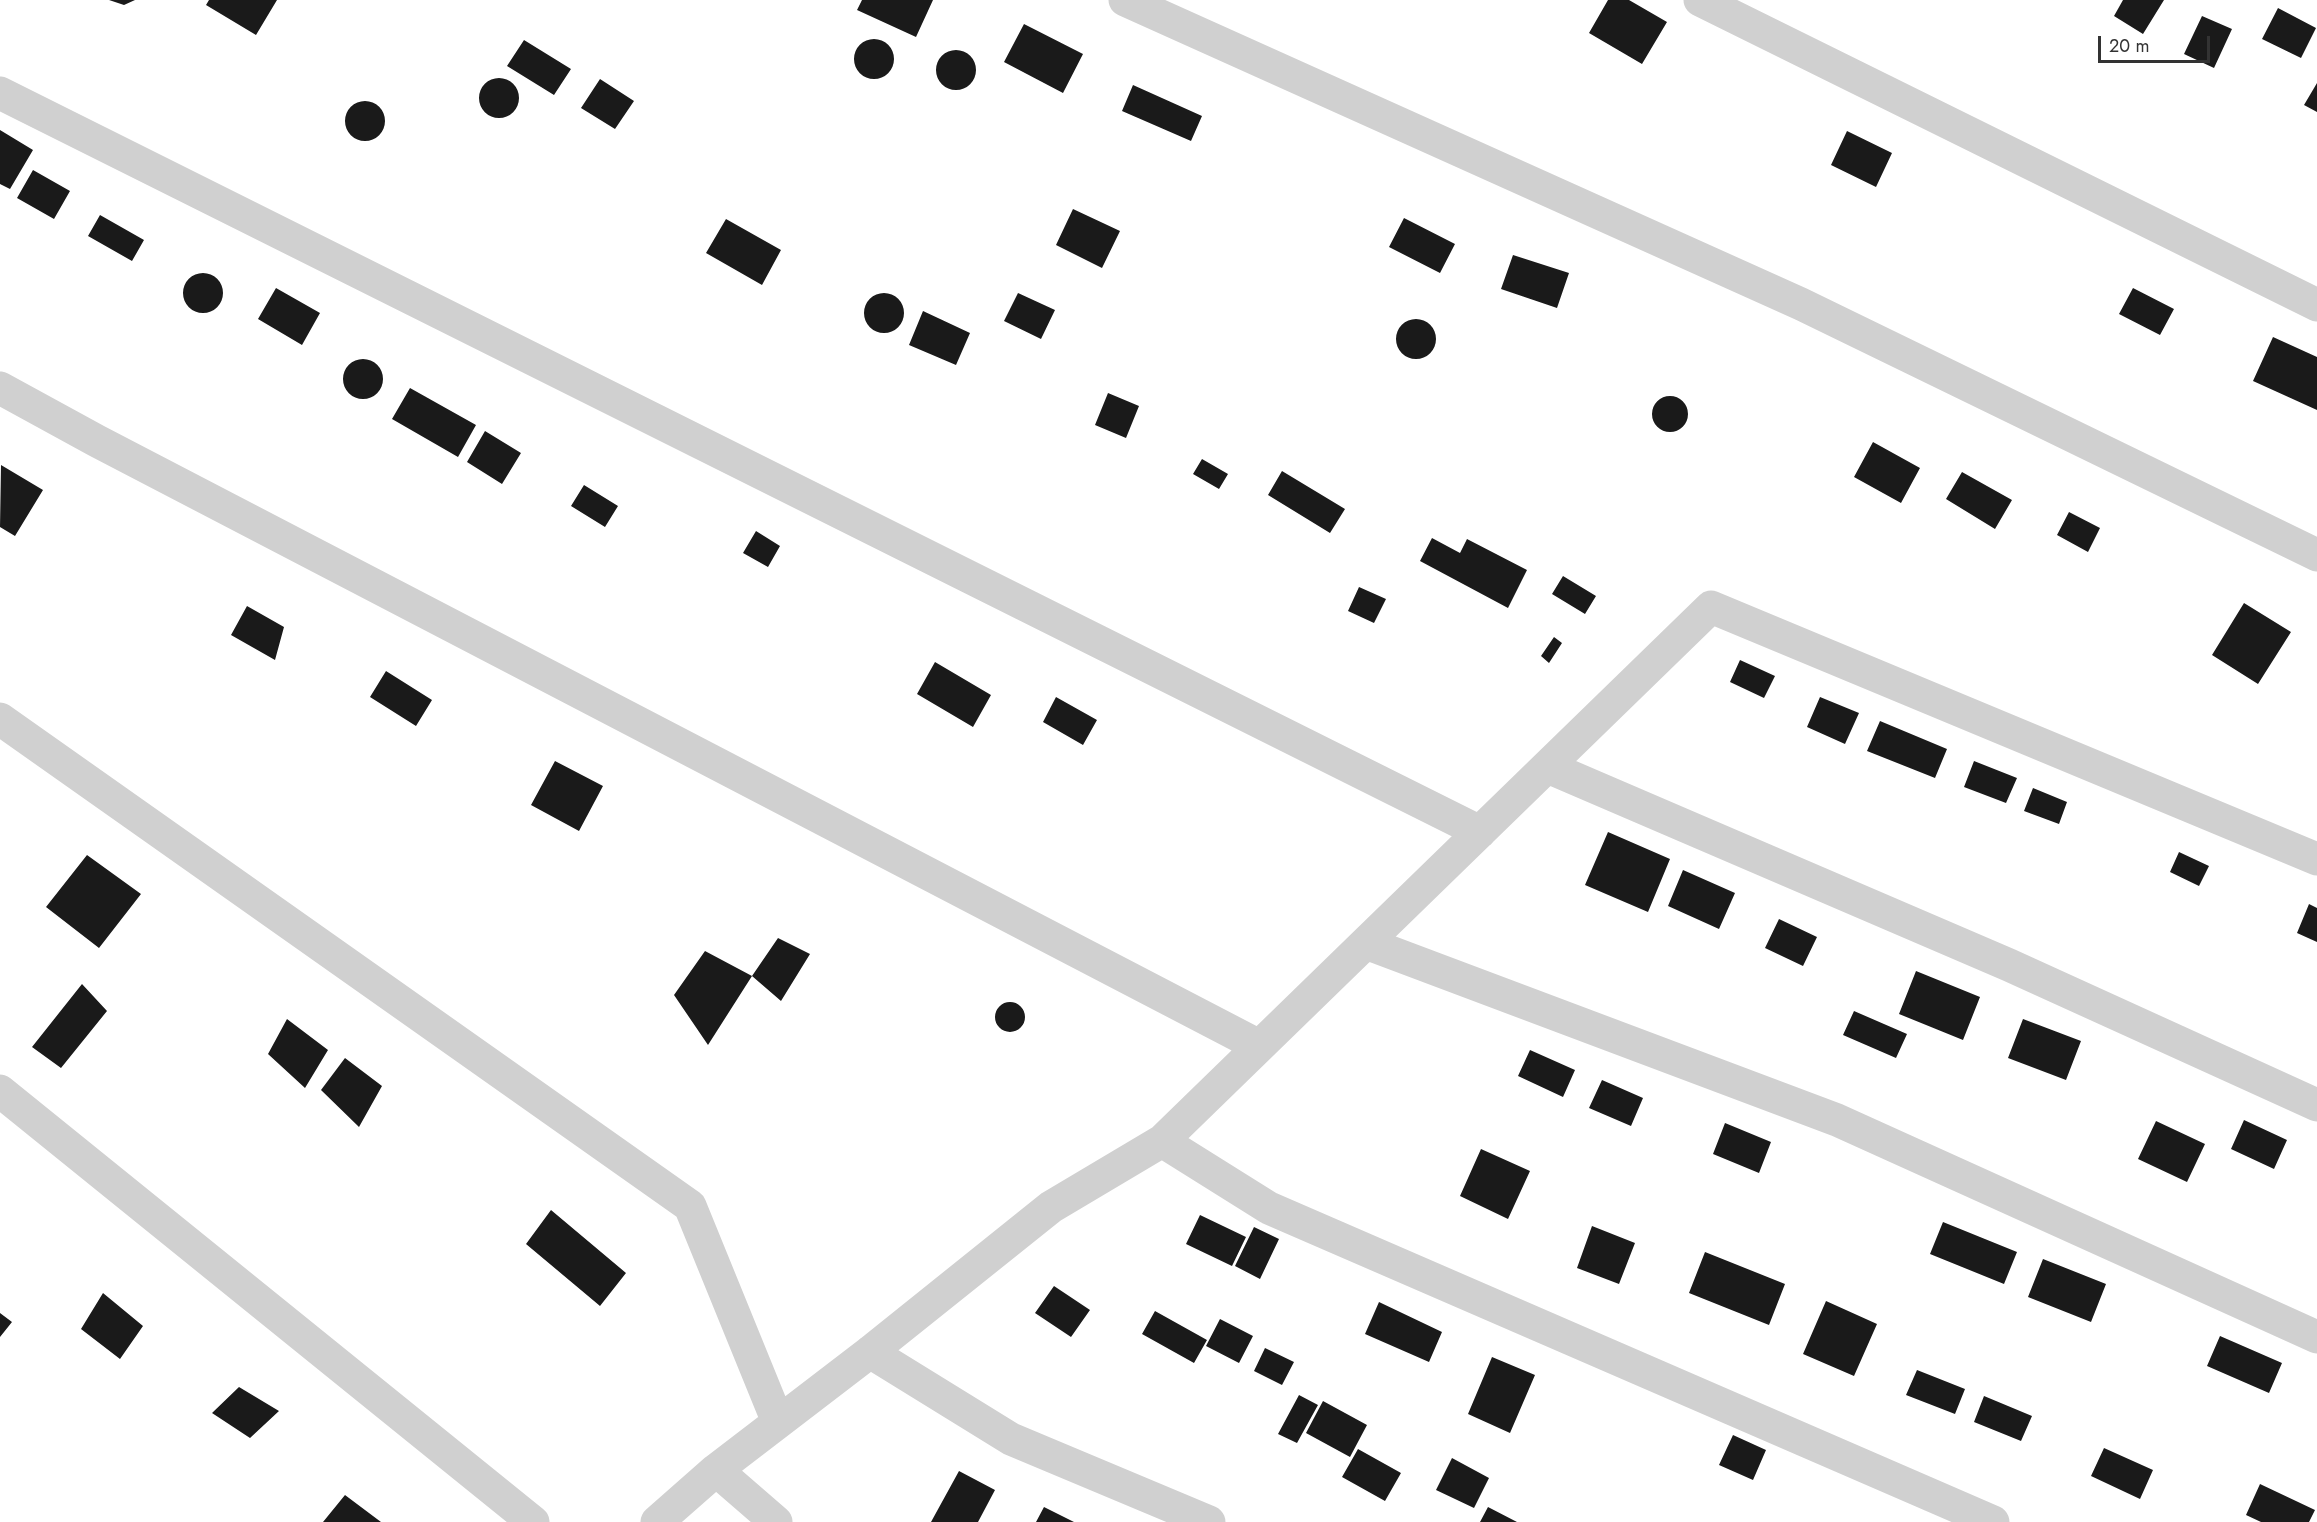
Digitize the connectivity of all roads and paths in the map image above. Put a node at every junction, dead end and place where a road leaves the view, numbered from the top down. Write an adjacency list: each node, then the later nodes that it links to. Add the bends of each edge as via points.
1 (1125, 0): 6 (street, via 1801,304)
2 (1700, 0): 4 (street)
3 (0, 93): 9 (street)
4 (2317, 305)
5 (0, 388): 12 (street)
6 (2317, 555)
7 (0, 719): 18 (street, via 690,1206)
8 (1548, 767): 9 (street); 10 (street, via 1711,607); 14 (street, via 2009,965)
9 (1480, 832): 11 (street)
10 (2317, 859)
11 (1366, 943): 12 (street); 16 (street, via 1837,1120)
12 (1259, 1046): 15 (street)
13 (0, 1091): 20 (street)
14 (2317, 1105)
15 (1162, 1141): 17 (street, via 1051,1207); 24 (street, via 1269,1208)
16 (2317, 1337)
17 (870, 1352): 18 (street); 23 (street, via 1011,1439)
18 (778, 1422): 19 (street)
19 (716, 1470): 21 (street); 22 (street)
20 (533, 1522)
21 (657, 1522)
22 (776, 1522)
23 (1209, 1522)
24 (1993, 1522)

